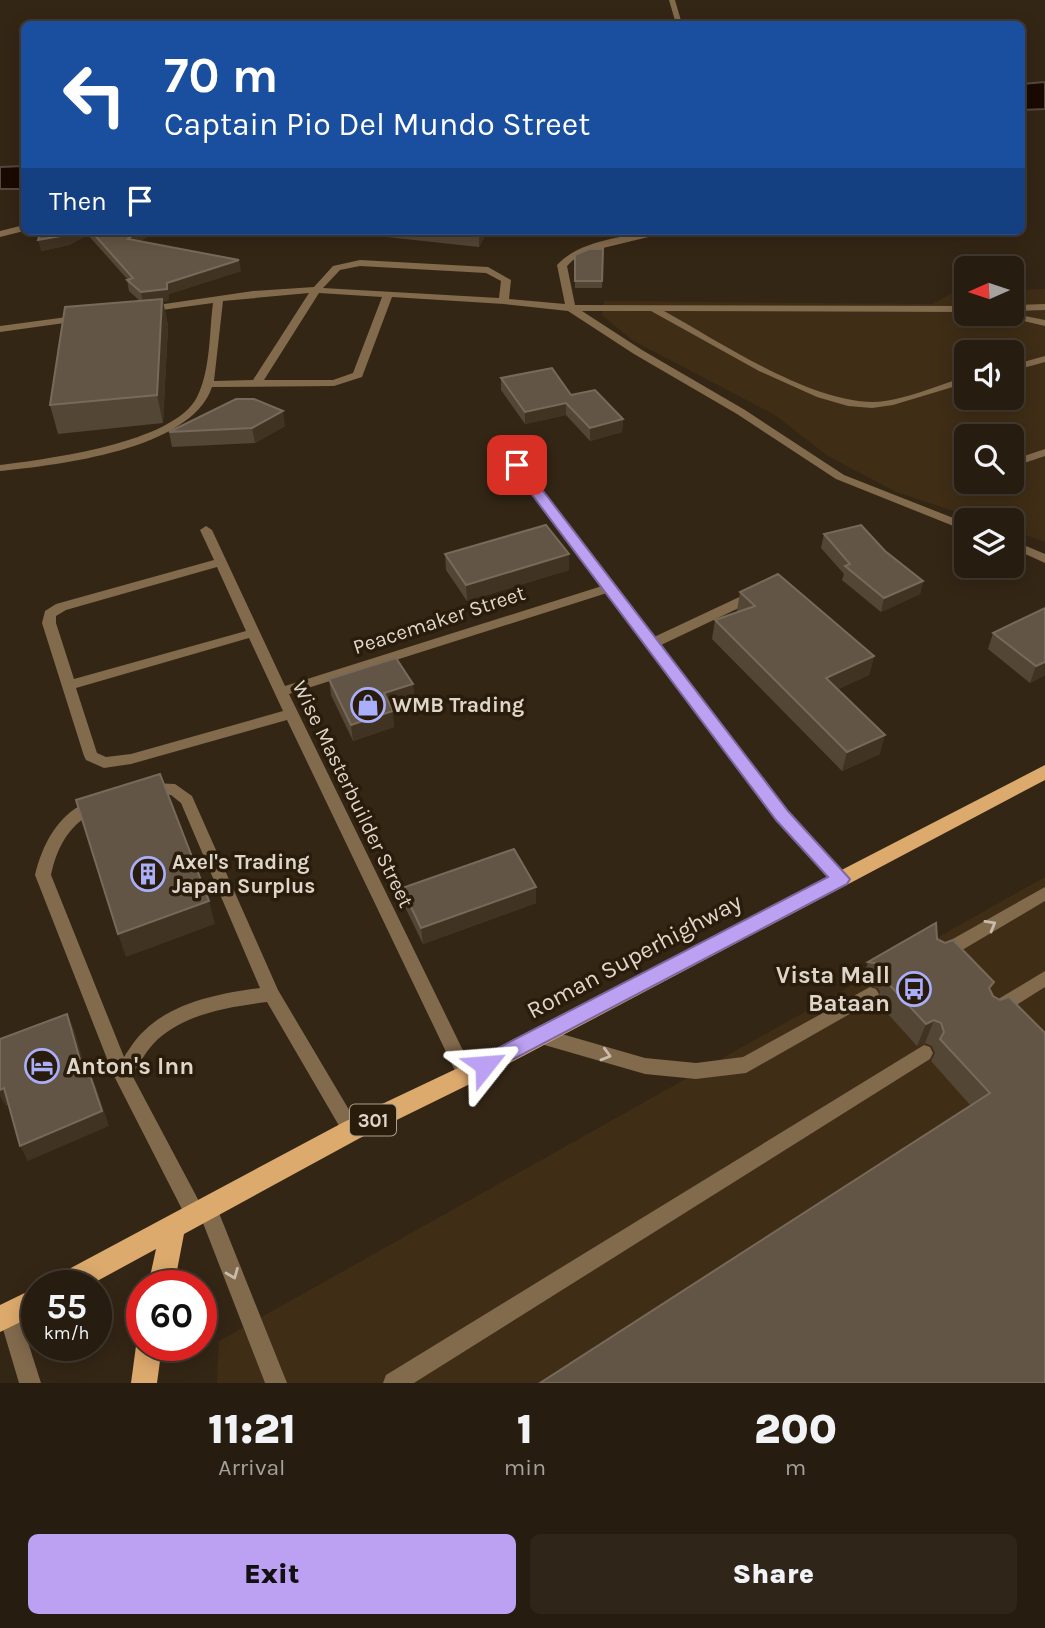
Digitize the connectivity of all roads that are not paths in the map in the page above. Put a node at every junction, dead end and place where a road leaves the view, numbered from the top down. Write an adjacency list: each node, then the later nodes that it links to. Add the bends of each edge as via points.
1 (672, 0): 2 (street)
2 (678, 21)
3 (21, 229): 4 (street)
4 (0, 234)
5 (651, 235): 11 (street, via 566,260 562,265)
6 (315, 290): 7 (street); 8 (street); 9 (street, via 335,269 352,264 463,269 499,274 506,280); 22 (street)
7 (388, 294): 9 (street); 22 (street, via 358,375 334,383)
8 (218, 299): 14 (street); 24 (street)
9 (504, 301): 11 (street)
10 (1045, 307): 12 (street)
11 (571, 308): 15 (street); 29 (street, via 841,477)
12 (1024, 308)
13 (954, 309): 15 (street)
14 (136, 310)
15 (654, 310): 23 (street, via 812,392 842,402 874,405)
16 (95, 316): 18 (street)
17 (1041, 323): 19 (street)
18 (0, 329)
19 (1045, 334)
20 (1045, 359): 21 (street)
21 (1024, 365)
22 (257, 383): 24 (street)
23 (954, 383)
24 (207, 384): 28 (street, via 199,404 187,416 129,443)
25 (1045, 452): 26 (street)
26 (1024, 460)
27 (517, 465): 34 (street)
28 (0, 468)
29 (954, 522)
30 (206, 530): 33 (street, Wise Masterbuilder Street)
31 (1024, 549): 32 (street)
32 (1045, 559)
33 (221, 562): 36 (street, Wise Masterbuilder Street); 38 (street, via 50,614 49,624)
34 (610, 588): 37 (street); 39 (street, Peacemaker Street)
35 (768, 588): 37 (street)
36 (253, 633): 38 (street); 39 (street, Wise Masterbuilder Street)
37 (652, 644): 44 (street, via 782,816)
38 (69, 685): 40 (street, via 90,756 104,764)
39 (281, 692): 40 (street, Wise Masterbuilder Street)
40 (291, 714): 54 (street, Wise Masterbuilder Street)
41 (1045, 772): 44 (main road, Roman Superhighway / 301)
42 (138, 792): 48 (street, via 174,790 187,800)
43 (113, 800): 53 (street, via 89,807 64,827 47,853 43,875)
44 (841, 879): 51 (main road, Roman Superhighway / 301)
45 (1045, 893): 46 (street, one-way to 45)
46 (937, 956)
47 (1045, 978): 50 (street)
48 (271, 994): 53 (street, via 196,1010 152,1034); 55 (street)
49 (870, 994): 51 (street, one-way to 49, via 645,1066 695,1071 733,1067 746,1065)
50 (991, 1012)
51 (541, 1036): 54 (main road, Roman Superhighway / 301)
52 (924, 1054): 66 (street)
53 (122, 1074): 56 (street)
54 (466, 1075): 55 (main road, Roman Superhighway / 301)
55 (352, 1130): 56 (main road, Roman Superhighway / 301)
56 (202, 1213): 57 (main road, Roman Superhighway / 301); 65 (street, one-way to 65)
57 (173, 1229): 58 (main road, Roman Superhighway / 301); 59 (main road)
58 (94, 1270)
59 (164, 1270)
60 (21, 1308): 61 (main road)
61 (4, 1317): 63 (street)
62 (147, 1361): 64 (main road)
63 (30, 1383)
64 (144, 1383)
65 (276, 1383)
66 (394, 1383)

